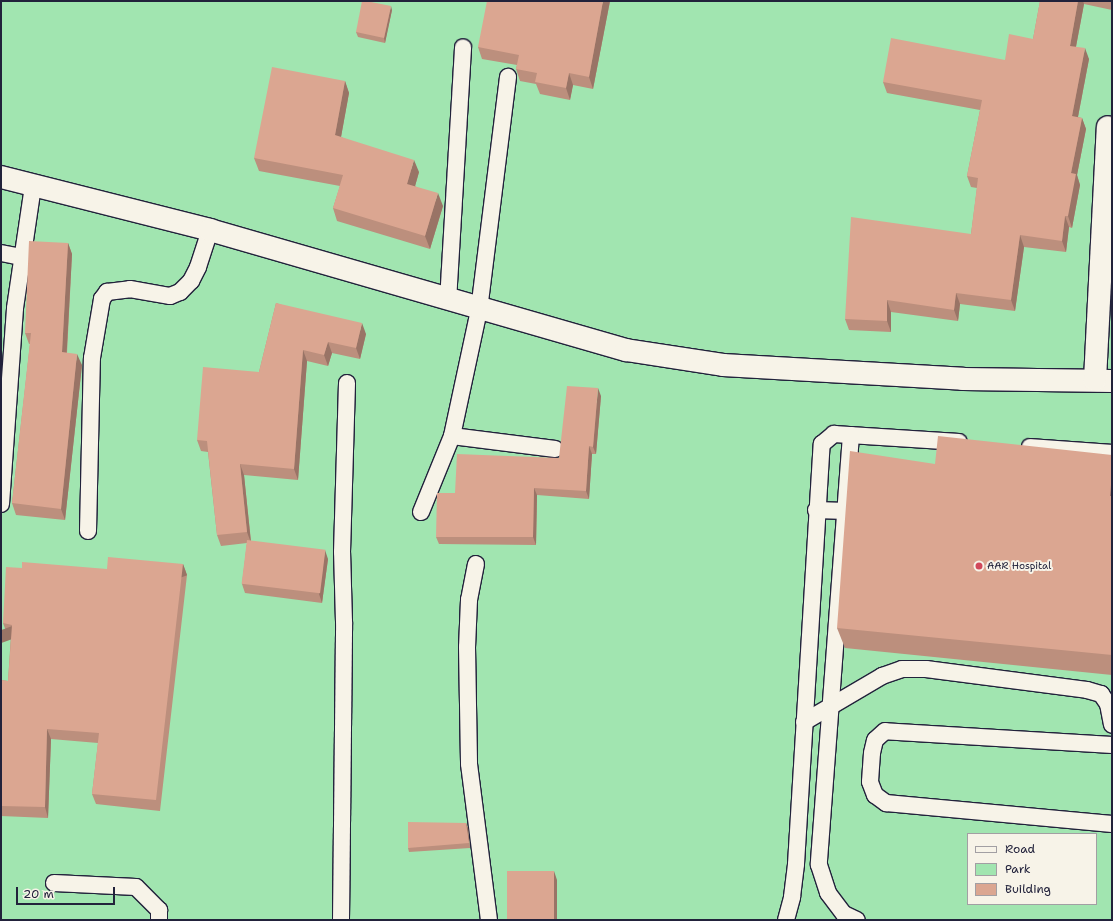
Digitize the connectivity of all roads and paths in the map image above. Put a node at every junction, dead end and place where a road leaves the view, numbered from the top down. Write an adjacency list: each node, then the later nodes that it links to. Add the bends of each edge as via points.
1 (463, 47): 9 (lane)
2 (508, 77): 10 (lane)
3 (1108, 127): 11 (street)
4 (1, 177): 5 (street)
5 (33, 186): 6 (street); 8 (lane)
6 (210, 230): 9 (street); 24 (lane, via 198,267 180,292 170,296 130,289 107,292 102,299 92,358)
7 (1, 253): 8 (lane)
8 (21, 257): 12 (lane)
9 (448, 301): 10 (street)
10 (479, 310): 11 (street, via 626,350 723,365 963,379); 15 (lane)
11 (1104, 381)
12 (5, 382): 20 (lane)
13 (346, 383): 33 (lane, via 342,552 344,630)
14 (852, 435): 16 (lane); 21 (lane, via 834,434 822,444); 22 (lane)
15 (452, 436): 18 (lane); 23 (lane)
16 (978, 444)
17 (1017, 446): 19 (lane)
18 (555, 449)
19 (1112, 453)
20 (1, 504)
21 (816, 510): 22 (lane); 27 (lane)
22 (846, 511): 26 (lane)
23 (421, 512)
24 (88, 531)
25 (476, 564): 34 (lane, via 469,600 467,647 469,764)
26 (831, 706): 27 (lane); 28 (lane, via 882,676 902,669 926,669 1101,694 1108,704); 36 (lane, via 819,865 828,894 844,914)
27 (804, 722): 35 (lane, via 796,864)
28 (1112, 725)
29 (1112, 745): 30 (lane, via 885,731 874,746 870,782 875,795 886,803)
30 (1112, 824)
31 (54, 883): 32 (lane, via 136,887 159,910)
32 (158, 920)
33 (341, 920)
34 (489, 920)
35 (786, 920)
36 (857, 920)

